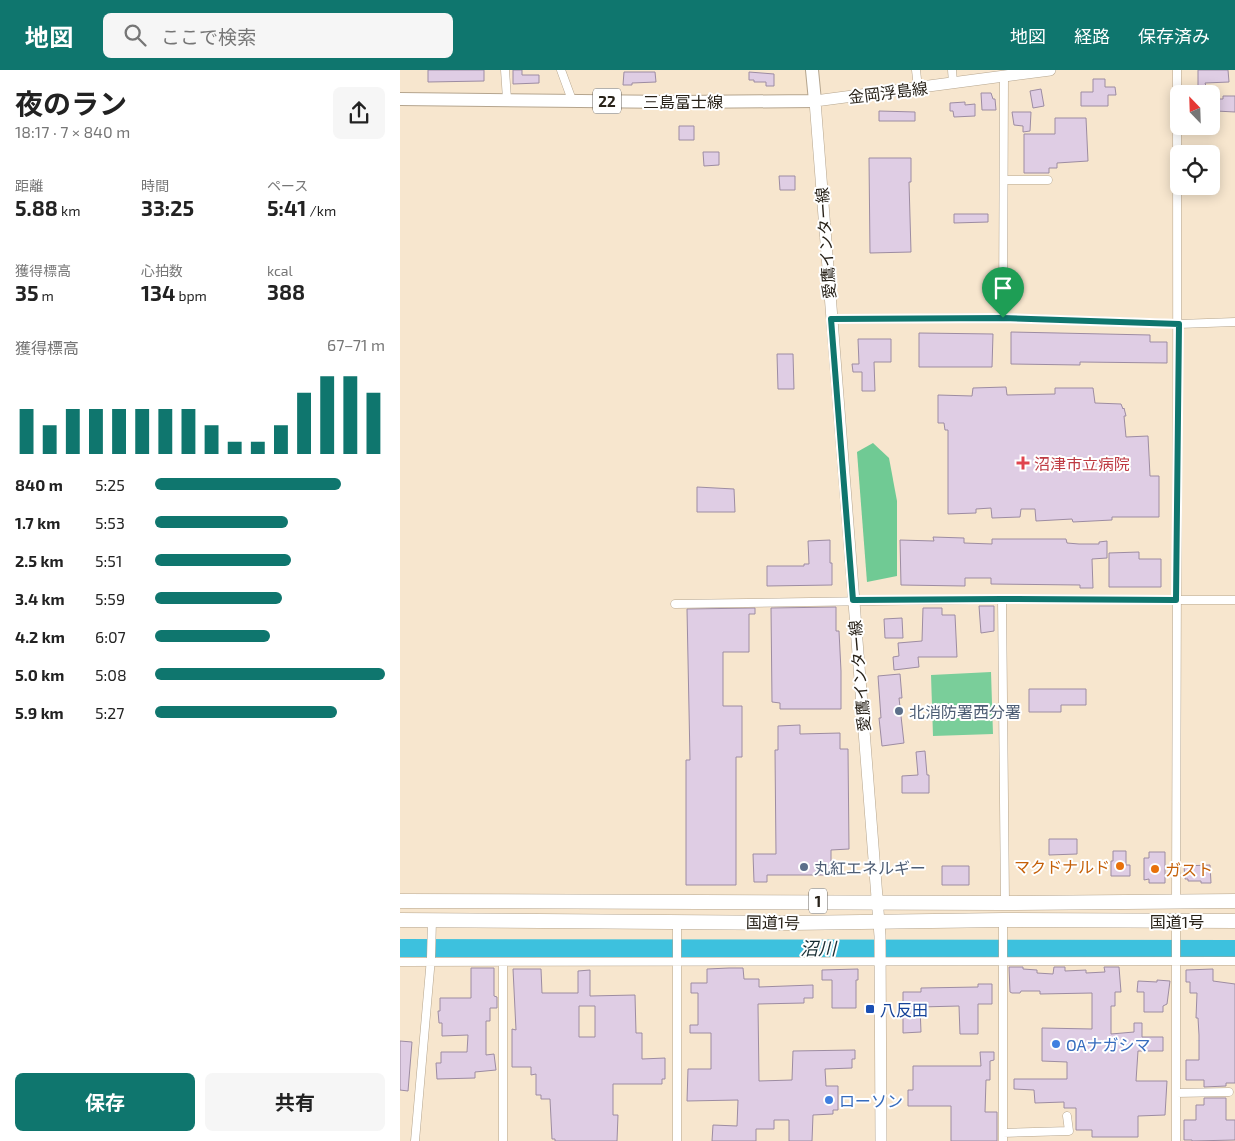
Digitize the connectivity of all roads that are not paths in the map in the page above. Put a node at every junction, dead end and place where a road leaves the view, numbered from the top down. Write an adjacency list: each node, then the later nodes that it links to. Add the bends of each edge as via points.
1 (505, 70): 12 (street)
2 (561, 70): 13 (street)
3 (812, 70): 14 (main road)
4 (916, 70): 10 (street)
5 (952, 70): 9 (street)
6 (1050, 70): 8 (main road, 金岡浮島線)
7 (1177, 70): 20 (street)
8 (1004, 76): 9 (main road, 金岡浮島線); 15 (street)
9 (954, 83): 10 (main road, 金岡浮島線)
10 (918, 88): 14 (main road, 金岡浮島線)
11 (400, 99): 12 (main road, 三島富士線 / 22)
12 (507, 99): 13 (main road, 三島富士線 / 22)
13 (572, 100): 14 (main road, 三島富士線 / 22)
14 (814, 101): 18 (main road, 愛鷹インター線)
15 (1004, 180): 16 (street); 17 (street)
16 (1048, 180)
17 (1003, 318): 18 (street); 20 (street)
18 (831, 319): 22 (main road, 愛鷹インター線)
19 (1235, 322): 20 (street)
20 (1179, 324): 23 (street)
21 (1002, 599): 22 (street); 23 (street); 29 (street)
22 (853, 600): 25 (street); 28 (main road, 愛鷹インター線)
23 (1176, 600): 24 (street); 30 (street)
24 (1235, 600)
25 (675, 604)
26 (400, 901): 28 (highway, 国道1号 / 1)
27 (1235, 901): 30 (highway, 国道1号 / 1)
28 (877, 902): 29 (highway, 国道1号 / 1); 37 (main road, 愛鷹インター線)
29 (1005, 903): 30 (highway, 国道1号 / 1)
30 (1176, 903)
31 (400, 920): 32 (highway, 国道1号 / 1)
32 (432, 920): 33 (highway, 国道1号 / 1); 40 (street)
33 (677, 921): 37 (highway, 国道1号 / 1); 39 (street)
34 (1235, 921): 36 (highway, 国道1号 / 1)
35 (1003, 926): 36 (highway, 国道1号 / 1); 37 (highway, 国道1号 / 1); 38 (street)
36 (1176, 928): 42 (street)
37 (879, 929): 41 (main road, 愛鷹インター線)
38 (1002, 958): 41 (street); 42 (street); 49 (street)
39 (677, 959): 41 (street); 45 (street); 52 (street)
40 (431, 960): 44 (street); 45 (street); 50 (street)
41 (880, 960): 53 (main road, 愛鷹インター線)
42 (1175, 960): 43 (street); 47 (street)
43 (1235, 961)
44 (400, 962)
45 (503, 962): 51 (street)
46 (1229, 1092): 47 (street)
47 (1176, 1093): 54 (street)
48 (1067, 1116): 49 (street, via 1069,1131)
49 (1003, 1137)
50 (415, 1141)
51 (503, 1141)
52 (677, 1141)
53 (881, 1141)
54 (1176, 1141)

